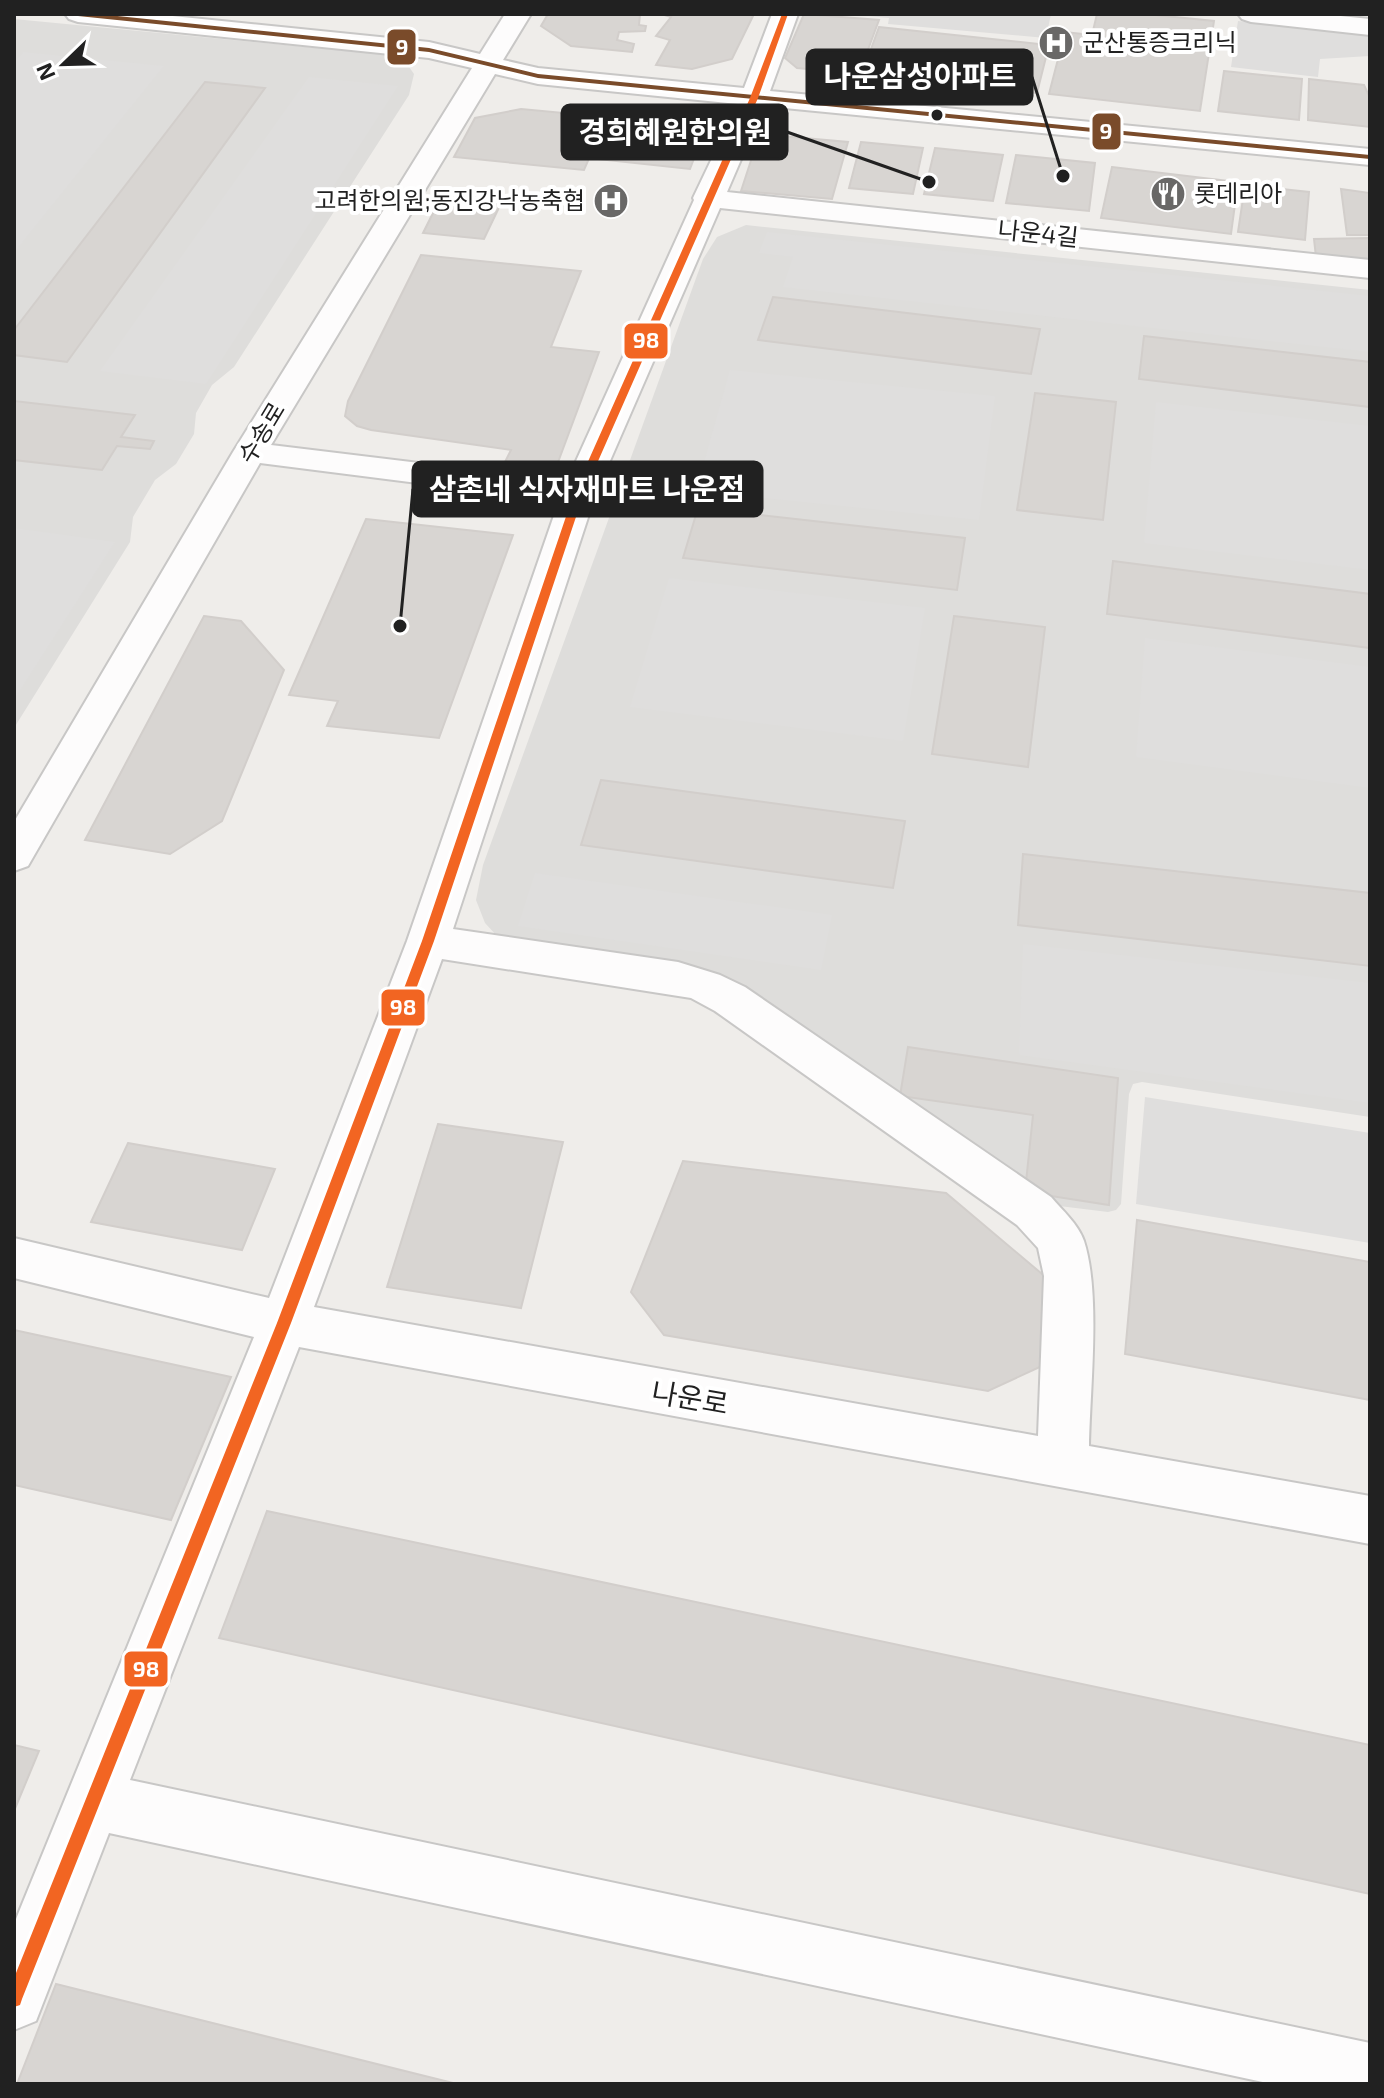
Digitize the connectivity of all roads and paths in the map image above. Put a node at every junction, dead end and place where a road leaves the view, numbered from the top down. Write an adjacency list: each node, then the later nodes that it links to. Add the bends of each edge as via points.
1 (78, 14): 6 (street, via 429,50)
2 (518, 14): 6 (street, 수송로)
3 (785, 14): 7 (street)
4 (1251, 14): 5 (street)
5 (1370, 27)
6 (486, 66): 7 (street); 11 (street, 수송로)
7 (754, 98): 8 (street); 9 (street)
8 (1370, 157)
9 (707, 198): 10 (street, 나운4길); 12 (street)
10 (1370, 269)
11 (250, 452): 12 (street); 13 (street, 수송로)
12 (579, 493): 14 (street)
13 (14, 856)
14 (428, 941): 16 (street); 17 (street, via 705,986 1034,1211 1060,1240 1068,1276)
15 (14, 1258): 16 (street, 나운로)
16 (284, 1323): 17 (street, 나운로); 19 (street)
17 (1063, 1466): 18 (street, 나운로)
18 (1370, 1520)
19 (94, 1801): 20 (street); 21 (street)
20 (14, 1999)
21 (1370, 2074)

